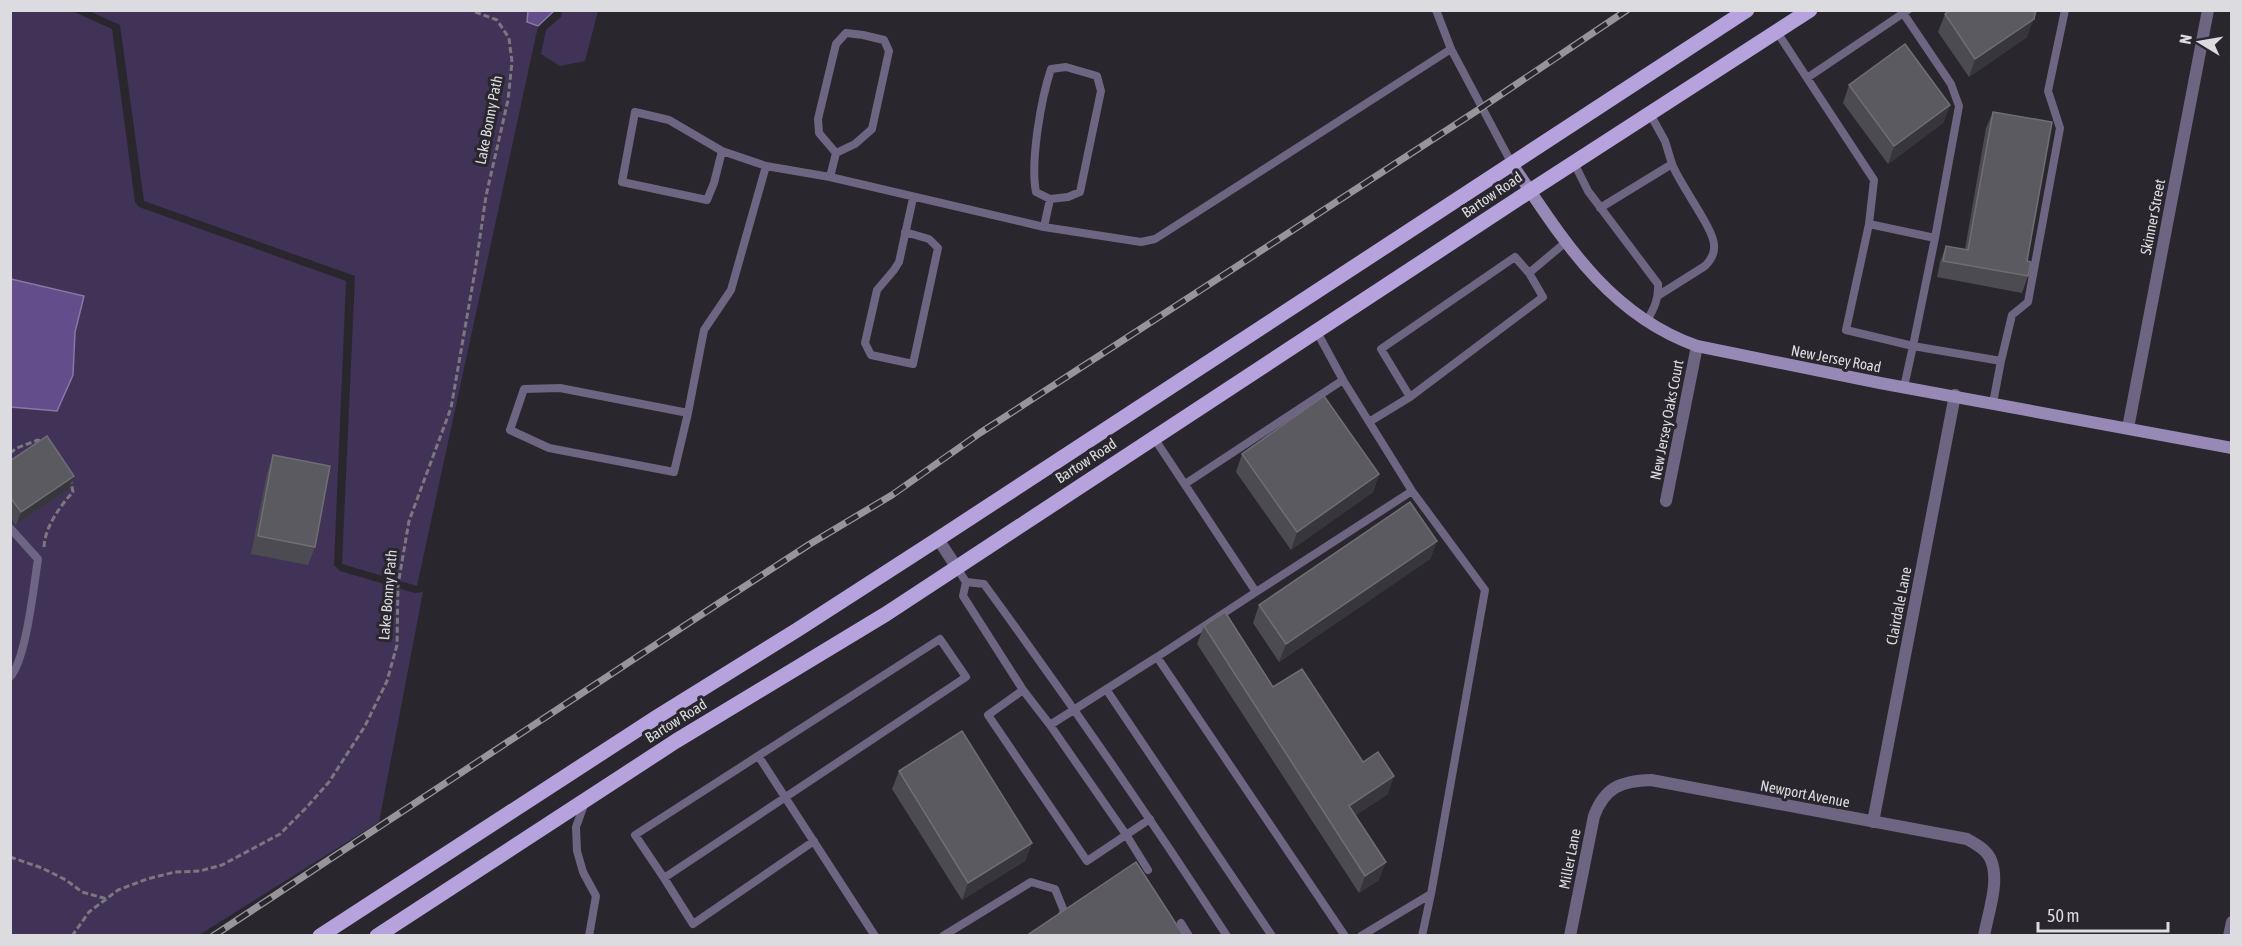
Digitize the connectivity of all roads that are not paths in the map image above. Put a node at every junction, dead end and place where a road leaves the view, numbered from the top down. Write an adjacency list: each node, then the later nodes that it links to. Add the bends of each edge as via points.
1 (1436, 10): 8 (lane)
2 (1747, 10): 14 (main road, Bartow Road)
3 (1810, 10): 7 (main road, Bartow Road)
4 (2065, 10): 33 (lane, via 2048,92 2060,128 2028,302 2012,315)
5 (2208, 10): 41 (street, Skinner Street)
6 (1904, 12): 9 (lane); 25 (lane, via 1951,84 1959,106)
7 (1777, 32): 9 (lane); 10 (main road, Bartow Road)
8 (1451, 49): 14 (lane); 23 (lane, via 1155,239 1141,242)
9 (1807, 78): 22 (lane, via 1874,180)
10 (1650, 114): 13 (main road, Bartow Road); 15 (lane)
11 (722, 151): 11 (lane, via 669,120 635,112 622,182 707,200); 16 (lane)
12 (837, 153): 12 (lane, via 872,129 889,51 884,40 846,33 836,44 819,133); 17 (lane)
13 (1574, 163): 18 (main road, Bartow Road); 21 (lane)
14 (1512, 164): 18 (street, New Jersey Road); 48 (main road, Bartow Road)
15 (1672, 164): 21 (lane); 28 (lane, via 1715,246 1705,266)
16 (766, 166): 17 (lane); 39 (lane, via 731,290 704,330)
17 (830, 177): 19 (lane)
18 (1530, 191): 26 (street, New Jersey Road); 30 (main road, Bartow Road)
19 (913, 198): 23 (lane); 24 (lane)
20 (1050, 199): 20 (lane, via 1080,192 1101,91 1097,76 1066,67 1051,69 1043,92 1034,166 1036,192); 23 (lane)
21 (1600, 208): 28 (lane, via 1658,284)
22 (1869, 224): 25 (lane); 32 (lane, via 1845,330)
23 (1044, 227)
24 (905, 232): 24 (lane, via 929,239 938,248 913,364 871,355 864,343 877,290 899,262)
25 (1935, 238): 32 (lane)
26 (1566, 243): 27 (lane); 29 (street, New Jersey Road, via 1615,298)
27 (1529, 273): 37 (lane, via 1544,297); 37 (lane, via 1515,257 1381,349)
28 (1659, 295): 29 (lane)
29 (1647, 321): 31 (street, New Jersey Road)
30 (1317, 332): 34 (lane); 42 (main road, Bartow Road)
31 (1697, 346): 35 (street, New Jersey Road); 46 (street, New Jersey Oaks Court)
32 (1913, 346): 33 (lane); 35 (lane)
33 (2001, 361): 38 (lane)
34 (1343, 380): 40 (lane); 44 (lane)
35 (1904, 387): 36 (street, New Jersey Road)
36 (1955, 395): 38 (street, New Jersey Road); 63 (street, Clairdale Lane)
37 (1410, 397): 40 (lane)
38 (1993, 403): 41 (street, New Jersey Road)
39 (688, 412): 39 (lane, via 674,472 549,448 510,430 524,389 560,388)
40 (1370, 422): 45 (lane)
41 (2128, 428): 43 (street, New Jersey Road)
42 (1154, 438): 44 (lane); 49 (main road, Bartow Road)
43 (2232, 448)
44 (1185, 484): 51 (lane)
45 (1412, 491): 51 (lane); 68 (lane, via 1485,590)
46 (1666, 501)
47 (10, 528): 53 (lane, via 38,559 22,651)
48 (938, 539): 49 (street); 72 (main road, Bartow Road)
49 (957, 568): 50 (lane); 61 (main road, Bartow Road)
50 (966, 582): 55 (lane, via 963,597); 56 (lane, via 984,584)
51 (1256, 592): 52 (lane)
52 (1157, 657): 54 (lane); 80 (lane)
53 (10, 677)
54 (1106, 689): 56 (lane); 79 (lane)
55 (1023, 690): 57 (lane); 64 (lane, via 988,715 1087,861)
56 (1074, 709): 57 (lane); 62 (lane)
57 (1050, 725): 64 (lane)
58 (759, 757): 60 (lane); 60 (lane, via 940,639 966,677); 67 (lane, via 635,835)
59 (1609, 792): 63 (street, Newport Avenue, via 1614,786 1634,780 1651,780); 83 (street, Miller Lane, via 1599,801 1594,816)
60 (785, 797): 65 (lane); 67 (lane)
61 (586, 800): 73 (main road, Bartow Road); 74 (lane, via 576,827 584,872 596,896)
62 (1150, 819): 64 (lane); 78 (lane)
63 (1873, 822): 84 (street, Newport Avenue, via 1967,839 1981,847 1991,861 1994,882)
64 (1127, 836): 66 (lane)
65 (814, 841): 67 (lane, via 693,924); 75 (lane)
66 (1148, 870)
67 (664, 878)
68 (1431, 894): 81 (lane); 82 (lane)
69 (2232, 922): 85 (street)
70 (1181, 923): 77 (lane)
71 (1052, 925): 76 (lane, via 1064,911 1055,890 1031,882)
72 (321, 936)
73 (377, 936)
74 (589, 936)
75 (875, 936)
76 (943, 936)
77 (1189, 936)
78 (1227, 936)
79 (1272, 936)
80 (1345, 936)
81 (1361, 936)
82 (1422, 936)
83 (1570, 936)
84 (1984, 936)
85 (2229, 936)

